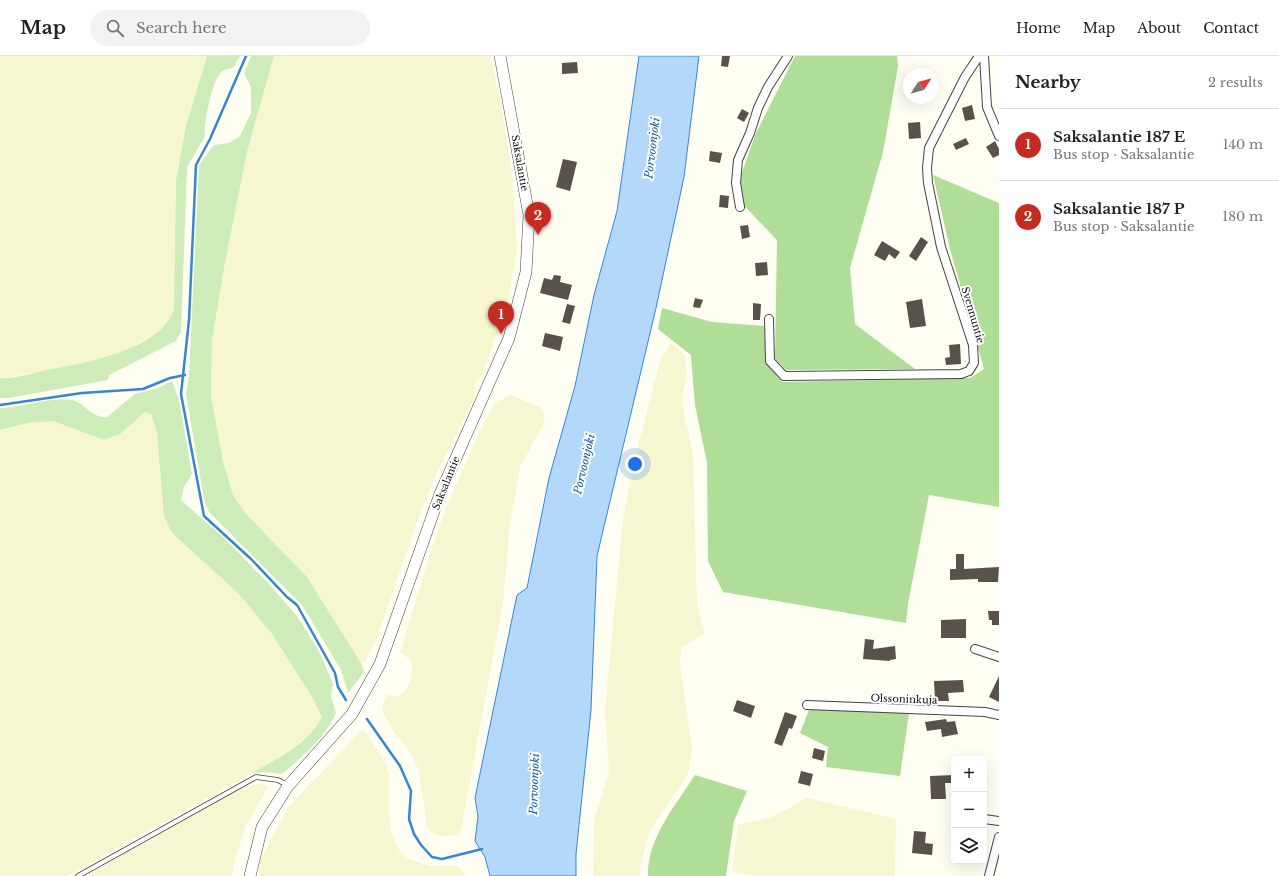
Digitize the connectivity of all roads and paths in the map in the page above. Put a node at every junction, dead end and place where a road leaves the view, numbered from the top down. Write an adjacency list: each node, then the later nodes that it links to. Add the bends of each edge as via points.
1 (500, 56): 12 (street, Saksalantie, via 529,215 526,272 509,338 440,494 380,664 352,714)
2 (788, 56): 6 (street, via 768,87 738,160 736,183)
3 (979, 56): 7 (street, Svennuntie, via 965,77 929,148 927,168 941,247 972,344 974,363 969,371 961,374 784,376 770,361)
4 (984, 56): 5 (street, via 987,106)
5 (999, 136)
6 (740, 207)
7 (769, 319)
8 (975, 649): 9 (street)
9 (999, 657)
10 (807, 704): 11 (street, Olssoninkuja)
11 (999, 714)
12 (288, 786): 16 (lane, via 278,780 256,777); 17 (street, Saksalantie, via 262,827)
13 (987, 819): 14 (street)
14 (999, 821)
15 (999, 837): 18 (street)
16 (78, 876)
17 (250, 876)
18 (989, 876)

